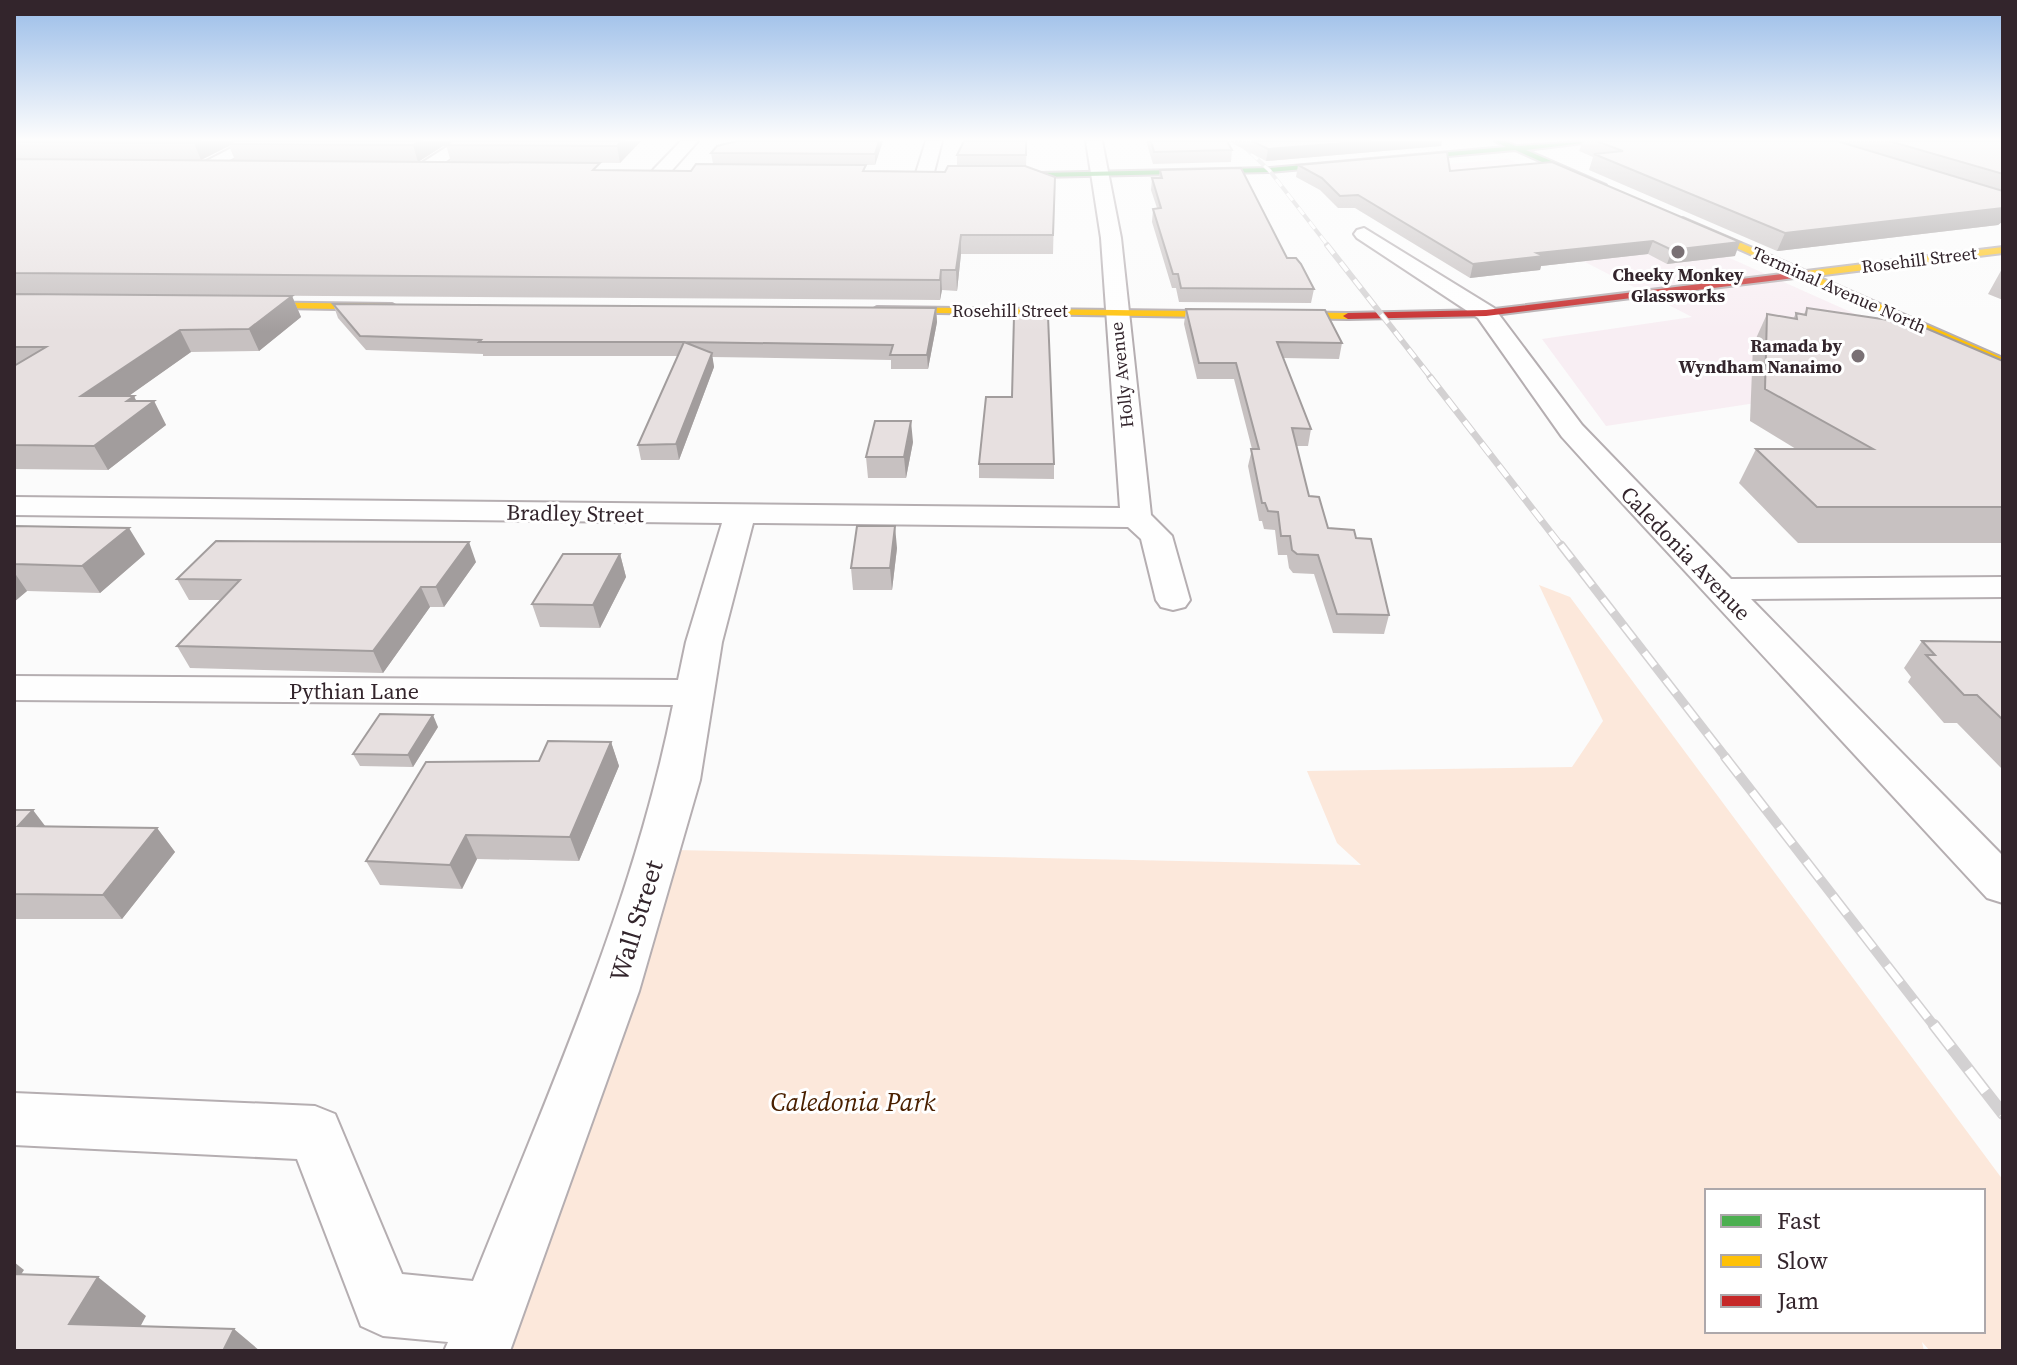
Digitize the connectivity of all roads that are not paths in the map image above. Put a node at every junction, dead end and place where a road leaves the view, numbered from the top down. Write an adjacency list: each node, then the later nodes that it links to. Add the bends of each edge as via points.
1 (1106, 205): 9 (street, Holly Avenue)
2 (1660, 211): 5 (street, Terminal Avenue North)
3 (1364, 234): 10 (street, Caledonia Avenue)
4 (2003, 250): 5 (street, Rosehill Street)
5 (1804, 274): 10 (street, Rosehill Street); 11 (street, Terminal Avenue North)
6 (220, 305): 7 (street)
7 (411, 307)
8 (856, 310): 9 (street, Rosehill Street)
9 (1115, 312): 10 (street, Rosehill Street); 14 (street, Holly Avenue)
10 (1486, 313): 16 (street, Caledonia Avenue, via 1572,431)
11 (2003, 362)
12 (14, 506): 13 (street, Bradley Street)
13 (740, 515): 14 (street, Bradley Street); 19 (street, Wall Street)
14 (1136, 518): 17 (street, via 1156,536)
15 (2003, 587): 16 (street)
16 (1720, 589): 20 (street, Caledonia Avenue)
17 (1173, 600)
18 (14, 688): 19 (street, Pythian Lane)
19 (695, 693): 22 (street, Wall Street, via 679,780 614,991)
20 (2003, 885)
21 (14, 1119): 22 (street, Wall Street, via 315,1133 383,1304)
22 (483, 1333)

